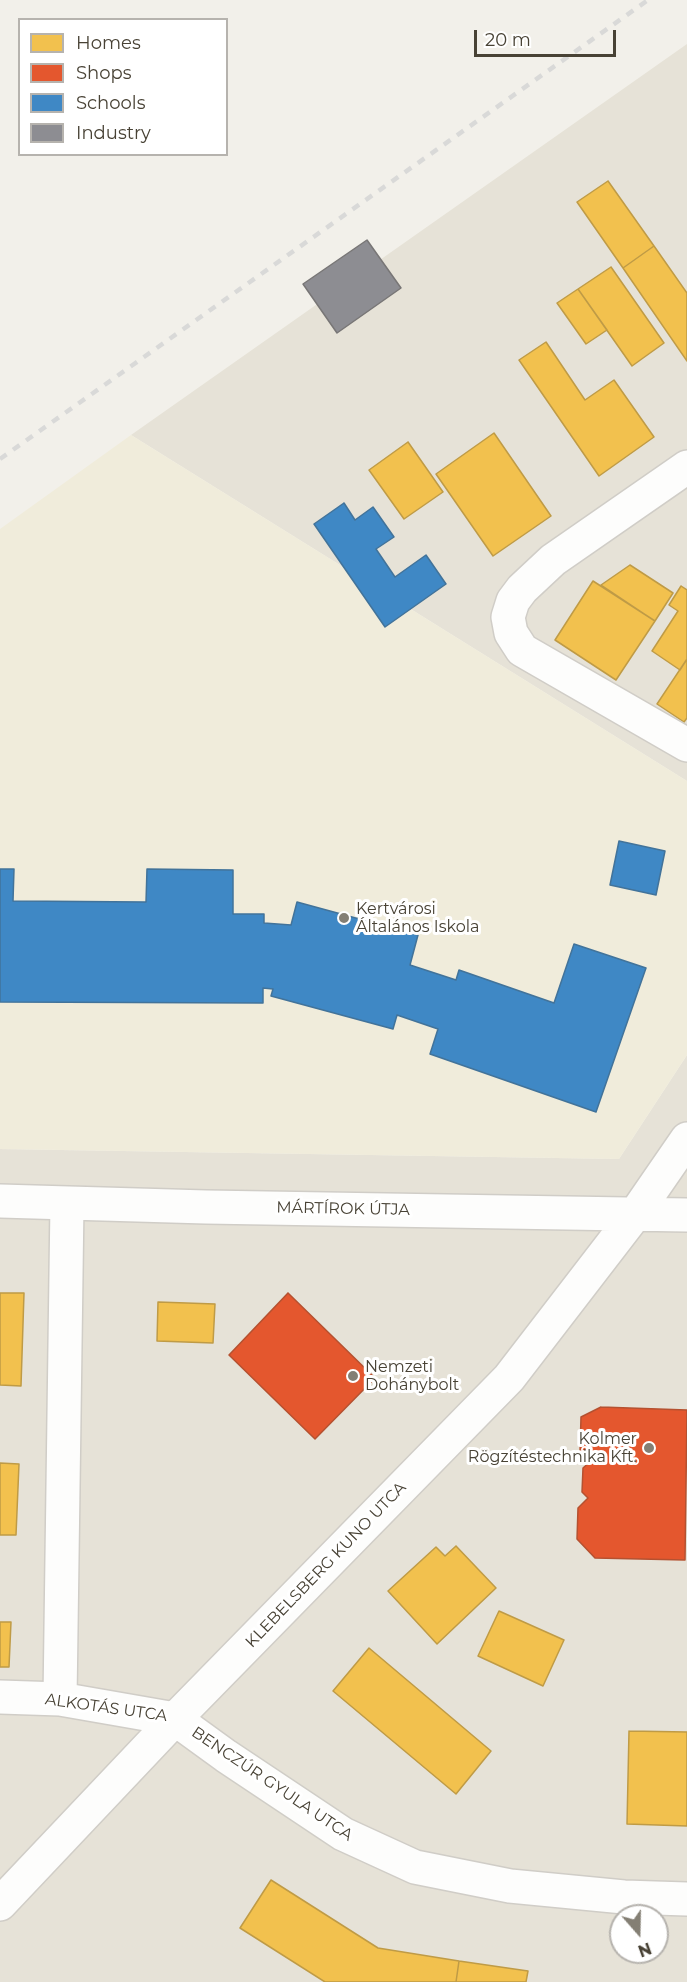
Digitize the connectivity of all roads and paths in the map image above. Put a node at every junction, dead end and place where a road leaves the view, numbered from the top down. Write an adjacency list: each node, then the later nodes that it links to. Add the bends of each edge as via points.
1 (687, 467): 2 (street, via 553,560 522,589 508,616 522,650)
2 (687, 745)
3 (687, 1139): 6 (street, KLEBELSBERG KUNO UTCA)
4 (0, 1201): 5 (street, MÁRTÍROK ÚTJA)
5 (68, 1203): 6 (street, MÁRTÍROK ÚTJA); 9 (street)
6 (636, 1213): 7 (street, MÁRTÍROK ÚTJA); 10 (street, KLEBELSBERG KUNO UTCA, via 509,1378)
7 (687, 1215)
8 (0, 1697): 9 (street, ALKOTÁS UTCA)
9 (60, 1699): 10 (street, ALKOTÁS UTCA)
10 (175, 1719): 11 (street, BENCZÚR GYULA UTCA, via 343,1834 415,1867 510,1886); 12 (street, KLEBELSBERG KUNO UTCA)
11 (687, 1899)
12 (0, 1904)

